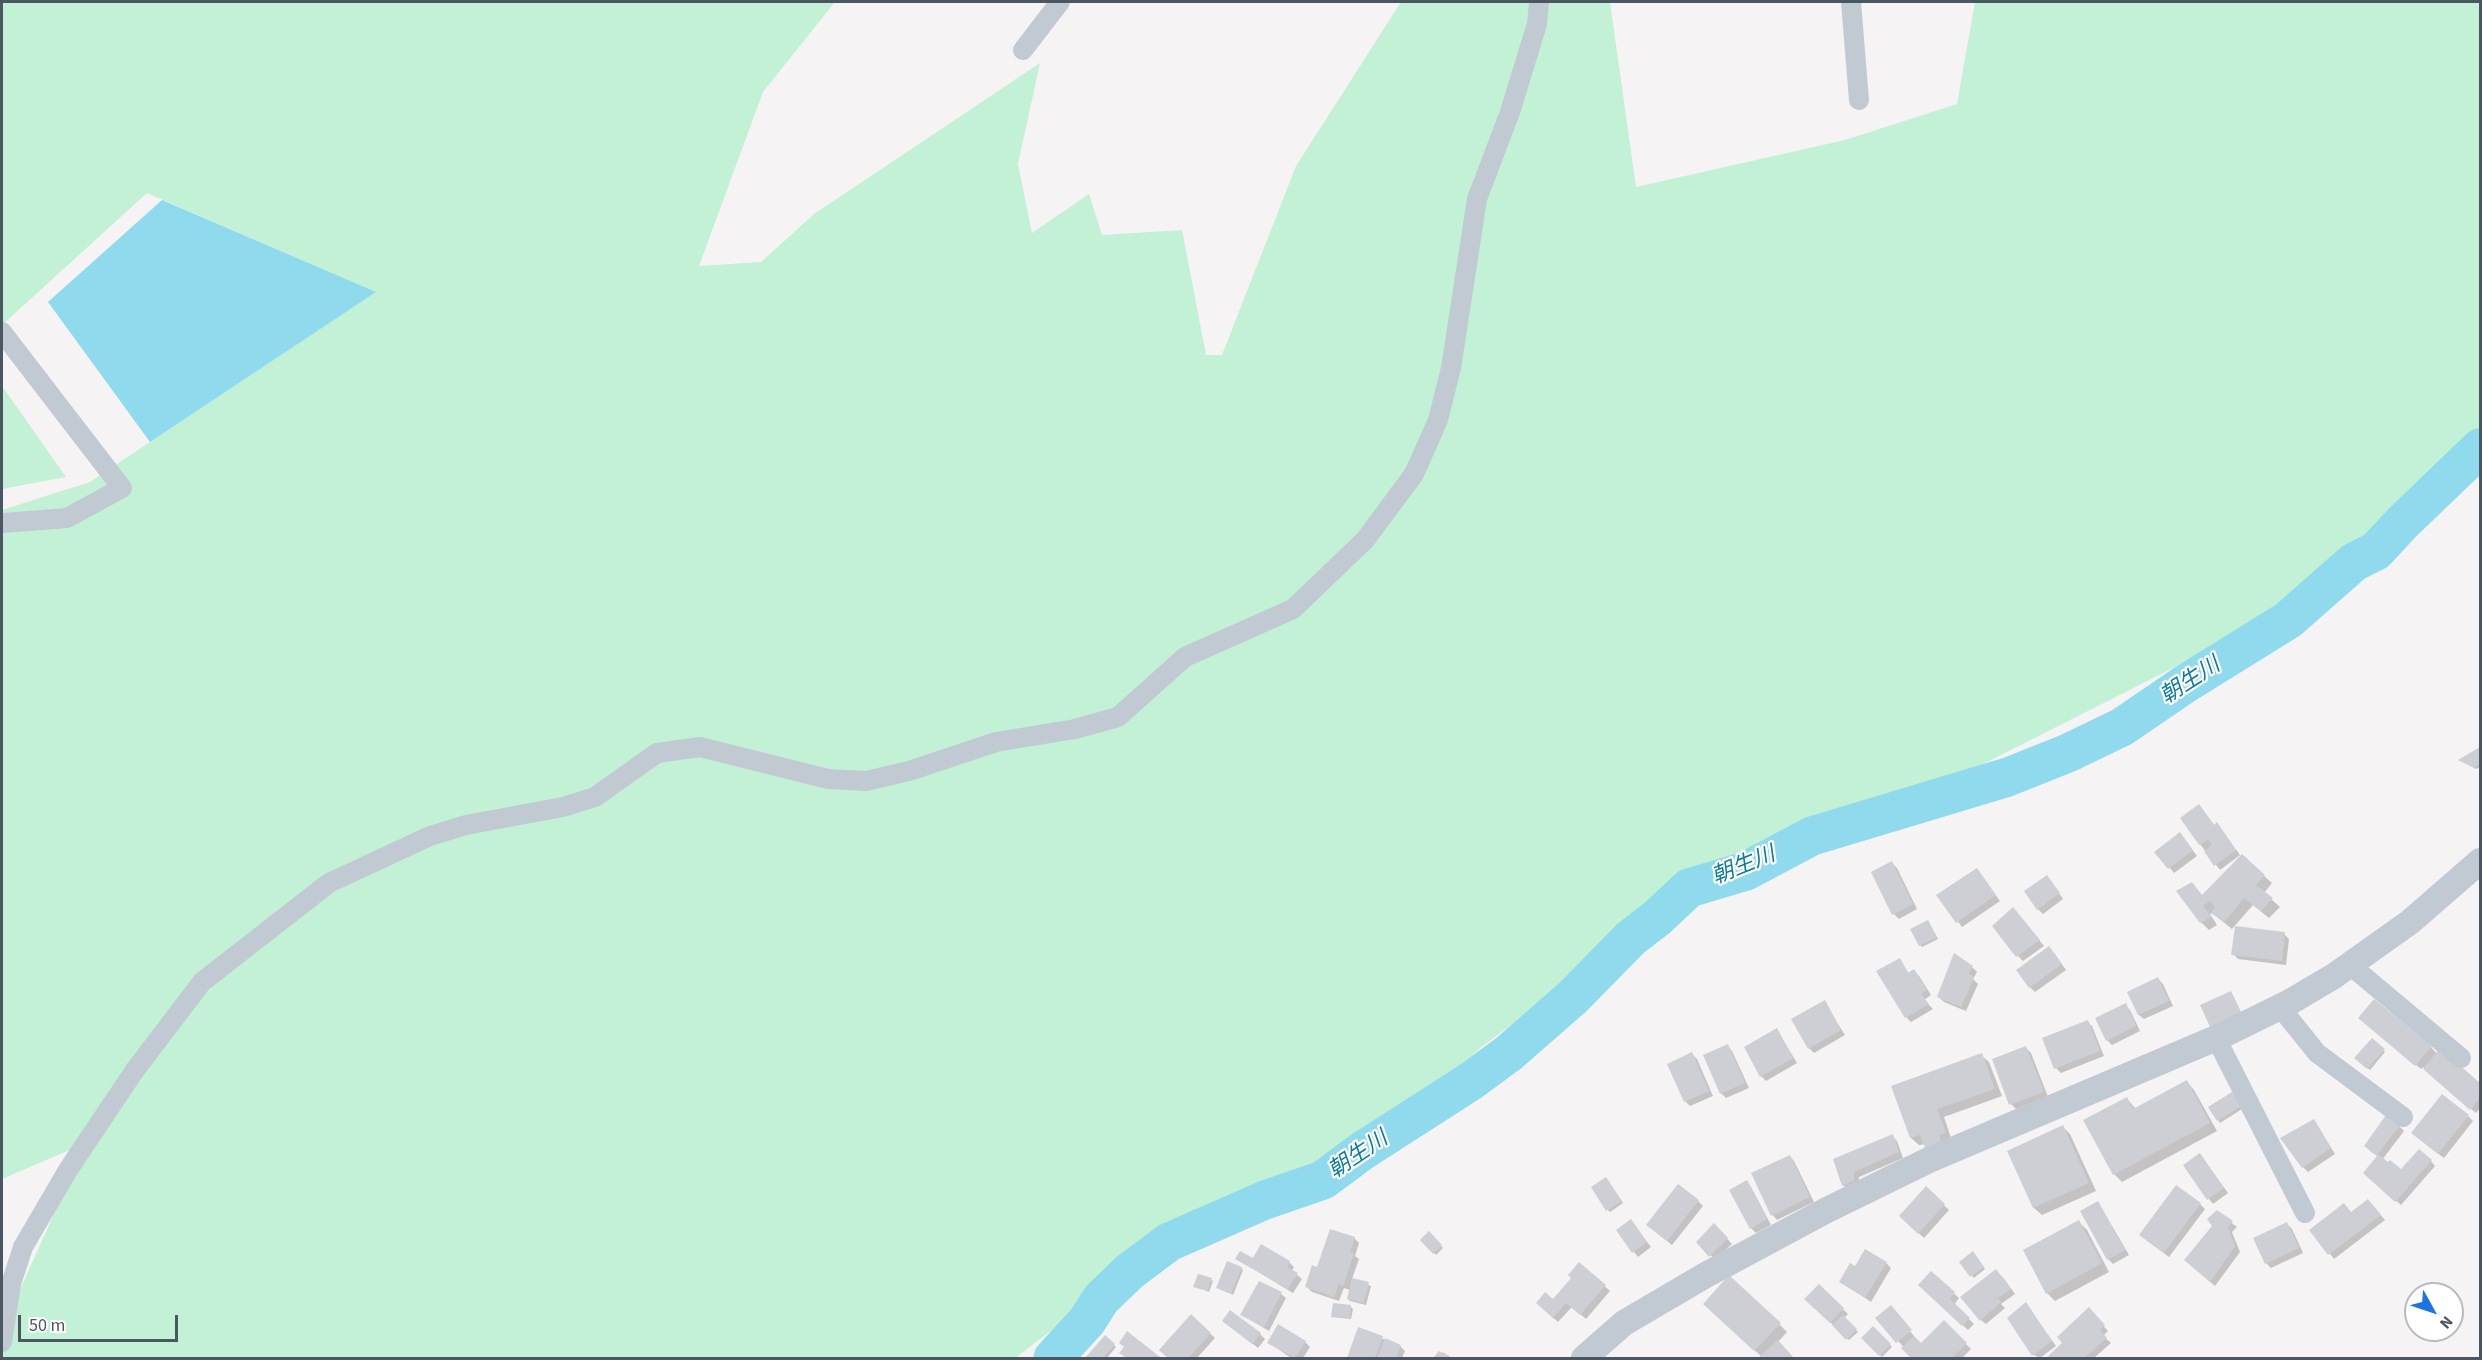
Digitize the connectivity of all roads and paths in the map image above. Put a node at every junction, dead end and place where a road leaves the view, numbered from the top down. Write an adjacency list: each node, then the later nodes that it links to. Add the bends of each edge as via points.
1 (1060, 2): 4 (street)
2 (1539, 2): 15 (street, via 1537,24 1510,112 1477,199 1451,368 1438,420 1414,474 1365,540 1293,609 1185,657 1118,717 1075,729 996,742 866,781 828,779 700,747 657,753 595,797 430,836 329,883 202,982 135,1070 23,1246 11,1284)
3 (1851, 2): 5 (street)
4 (1023, 50)
5 (1859, 100)
6 (2, 333): 7 (street, via 122,488 67,518)
7 (2, 523)
8 (2481, 861): 9 (street, via 2410,922)
9 (2350, 965): 10 (street); 12 (street)
10 (2280, 1007): 11 (street); 13 (street, via 2317,1053)
11 (2216, 1038): 14 (street); 16 (street, via 1929,1160 1827,1210 1624,1323)
12 (2461, 1058)
13 (2403, 1117)
14 (2305, 1213)
15 (2, 1342)
16 (1584, 1359)

